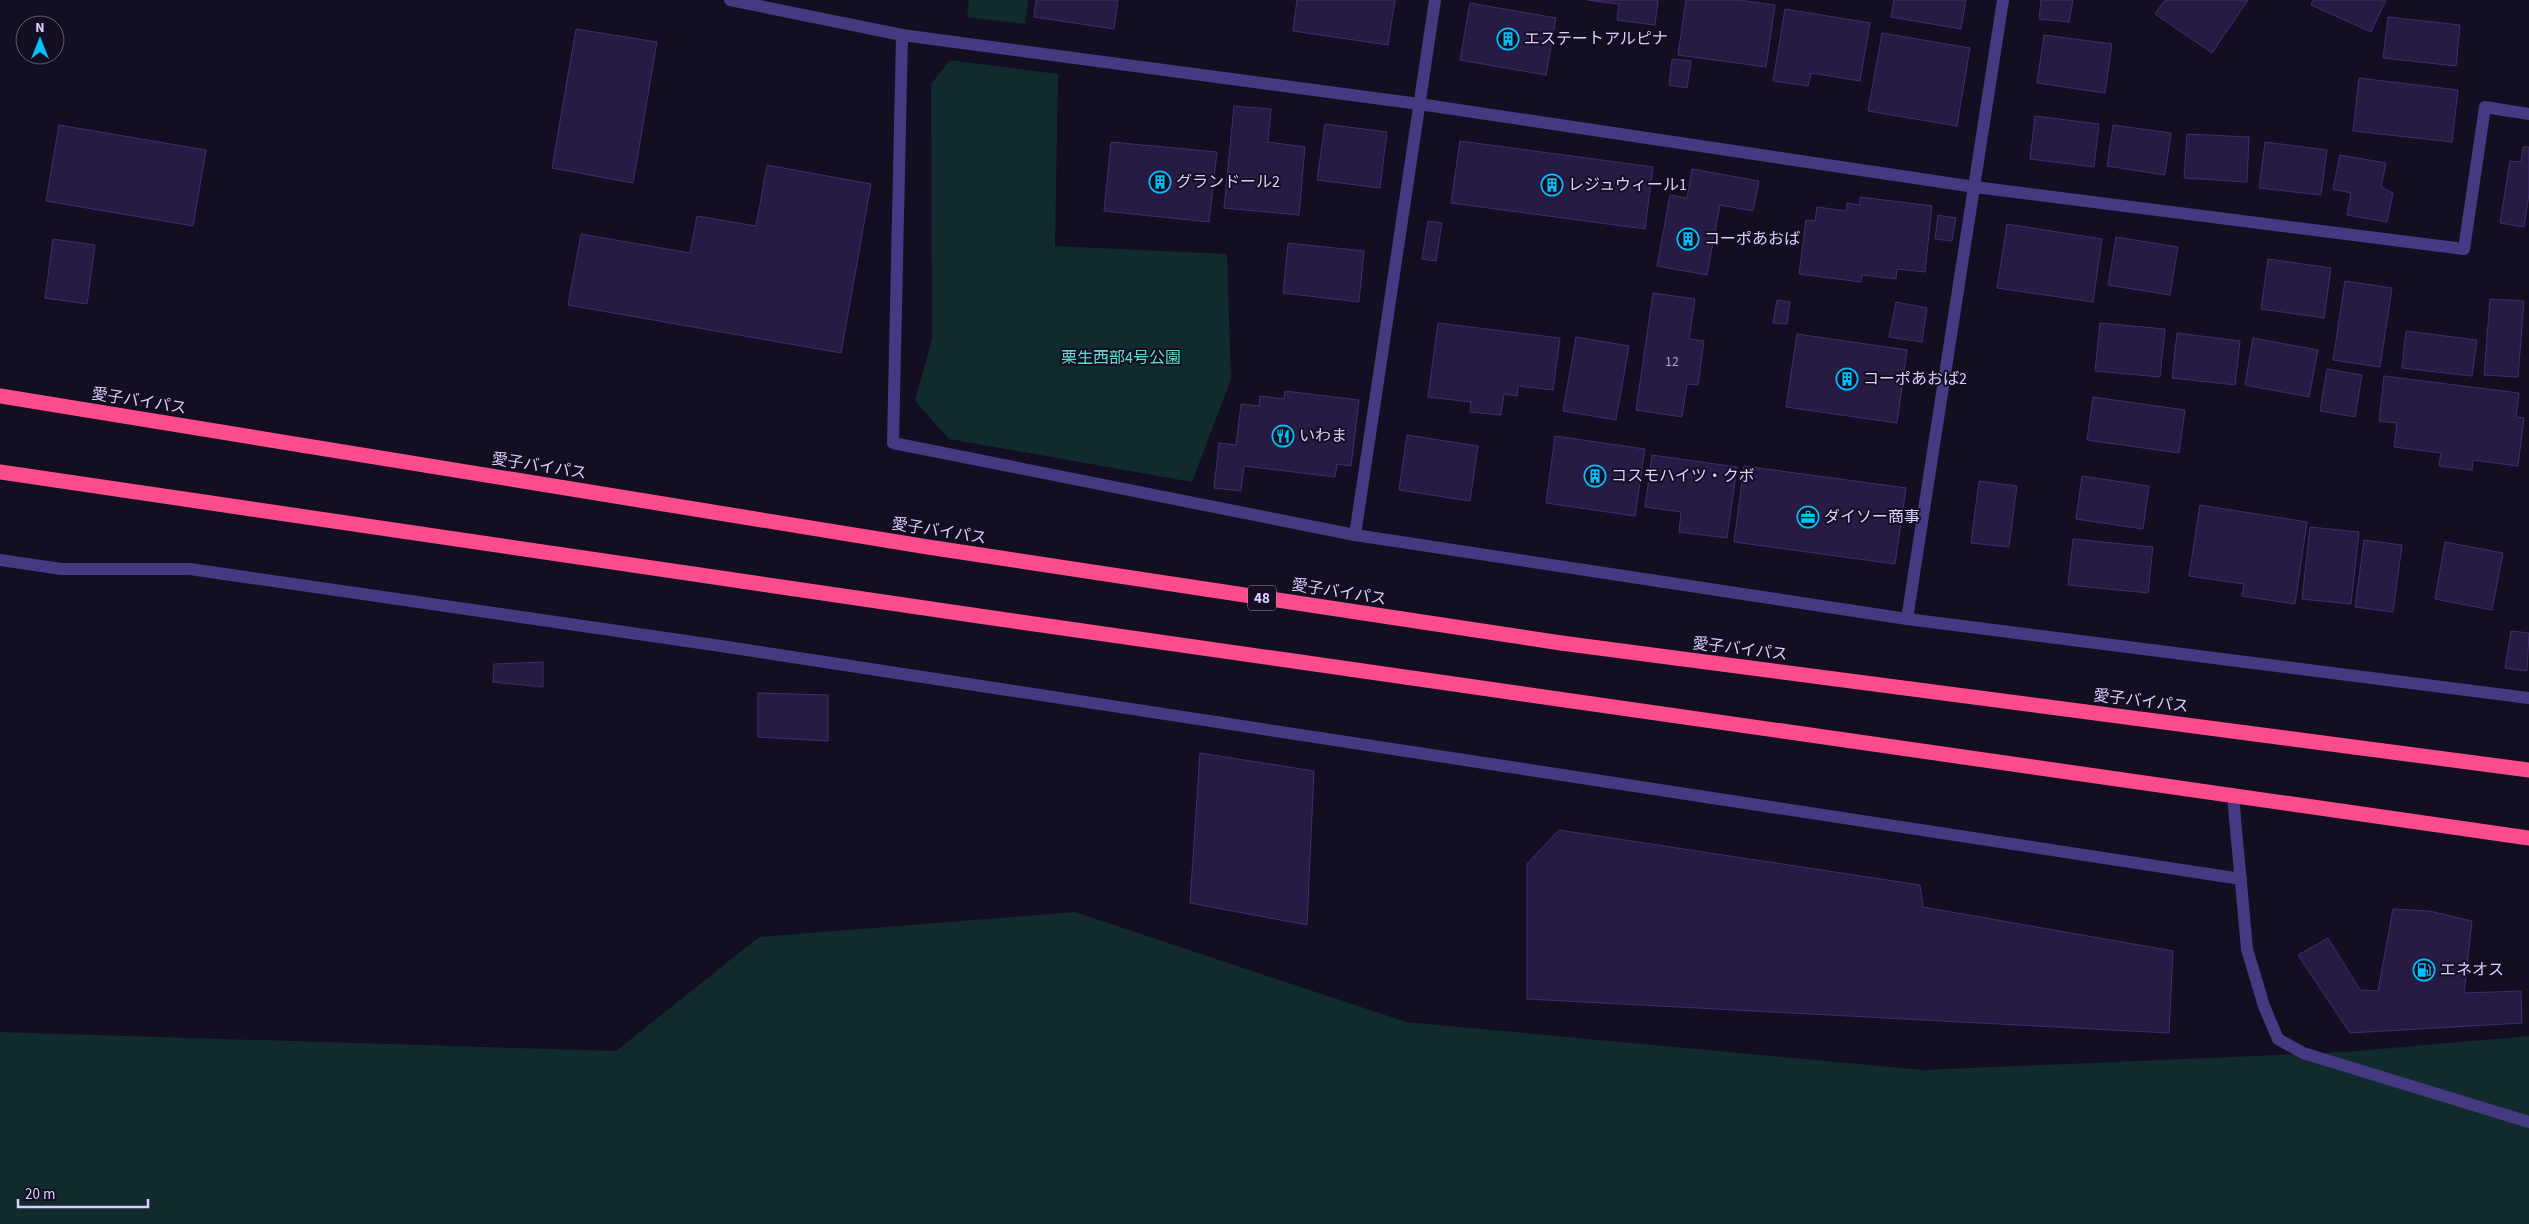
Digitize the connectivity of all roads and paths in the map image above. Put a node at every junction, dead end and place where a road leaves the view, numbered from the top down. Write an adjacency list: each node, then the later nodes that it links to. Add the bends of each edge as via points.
1 (730, 0): 4 (street)
2 (1435, 0): 5 (street)
3 (2004, 0): 7 (street)
4 (902, 35): 5 (street); 10 (street, via 893,443)
5 (1419, 104): 7 (street); 10 (street)
6 (2529, 114): 7 (street, via 2485,107 2464,249)
7 (1975, 187): 12 (street)
8 (0, 396): 14 (highway, 愛子バイパス / 48, via 918,546 1561,643)
9 (0, 472): 15 (highway)
10 (1355, 535): 12 (street)
11 (0, 560): 17 (street, via 61,569 200,570)
12 (1907, 618): 13 (street)
13 (2529, 698)
14 (2529, 770)
15 (2233, 796): 16 (highway); 17 (street)
16 (2529, 838)
17 (2241, 879): 18 (street, via 2247,949 2278,1040 2303,1053)
18 (2529, 1122)

